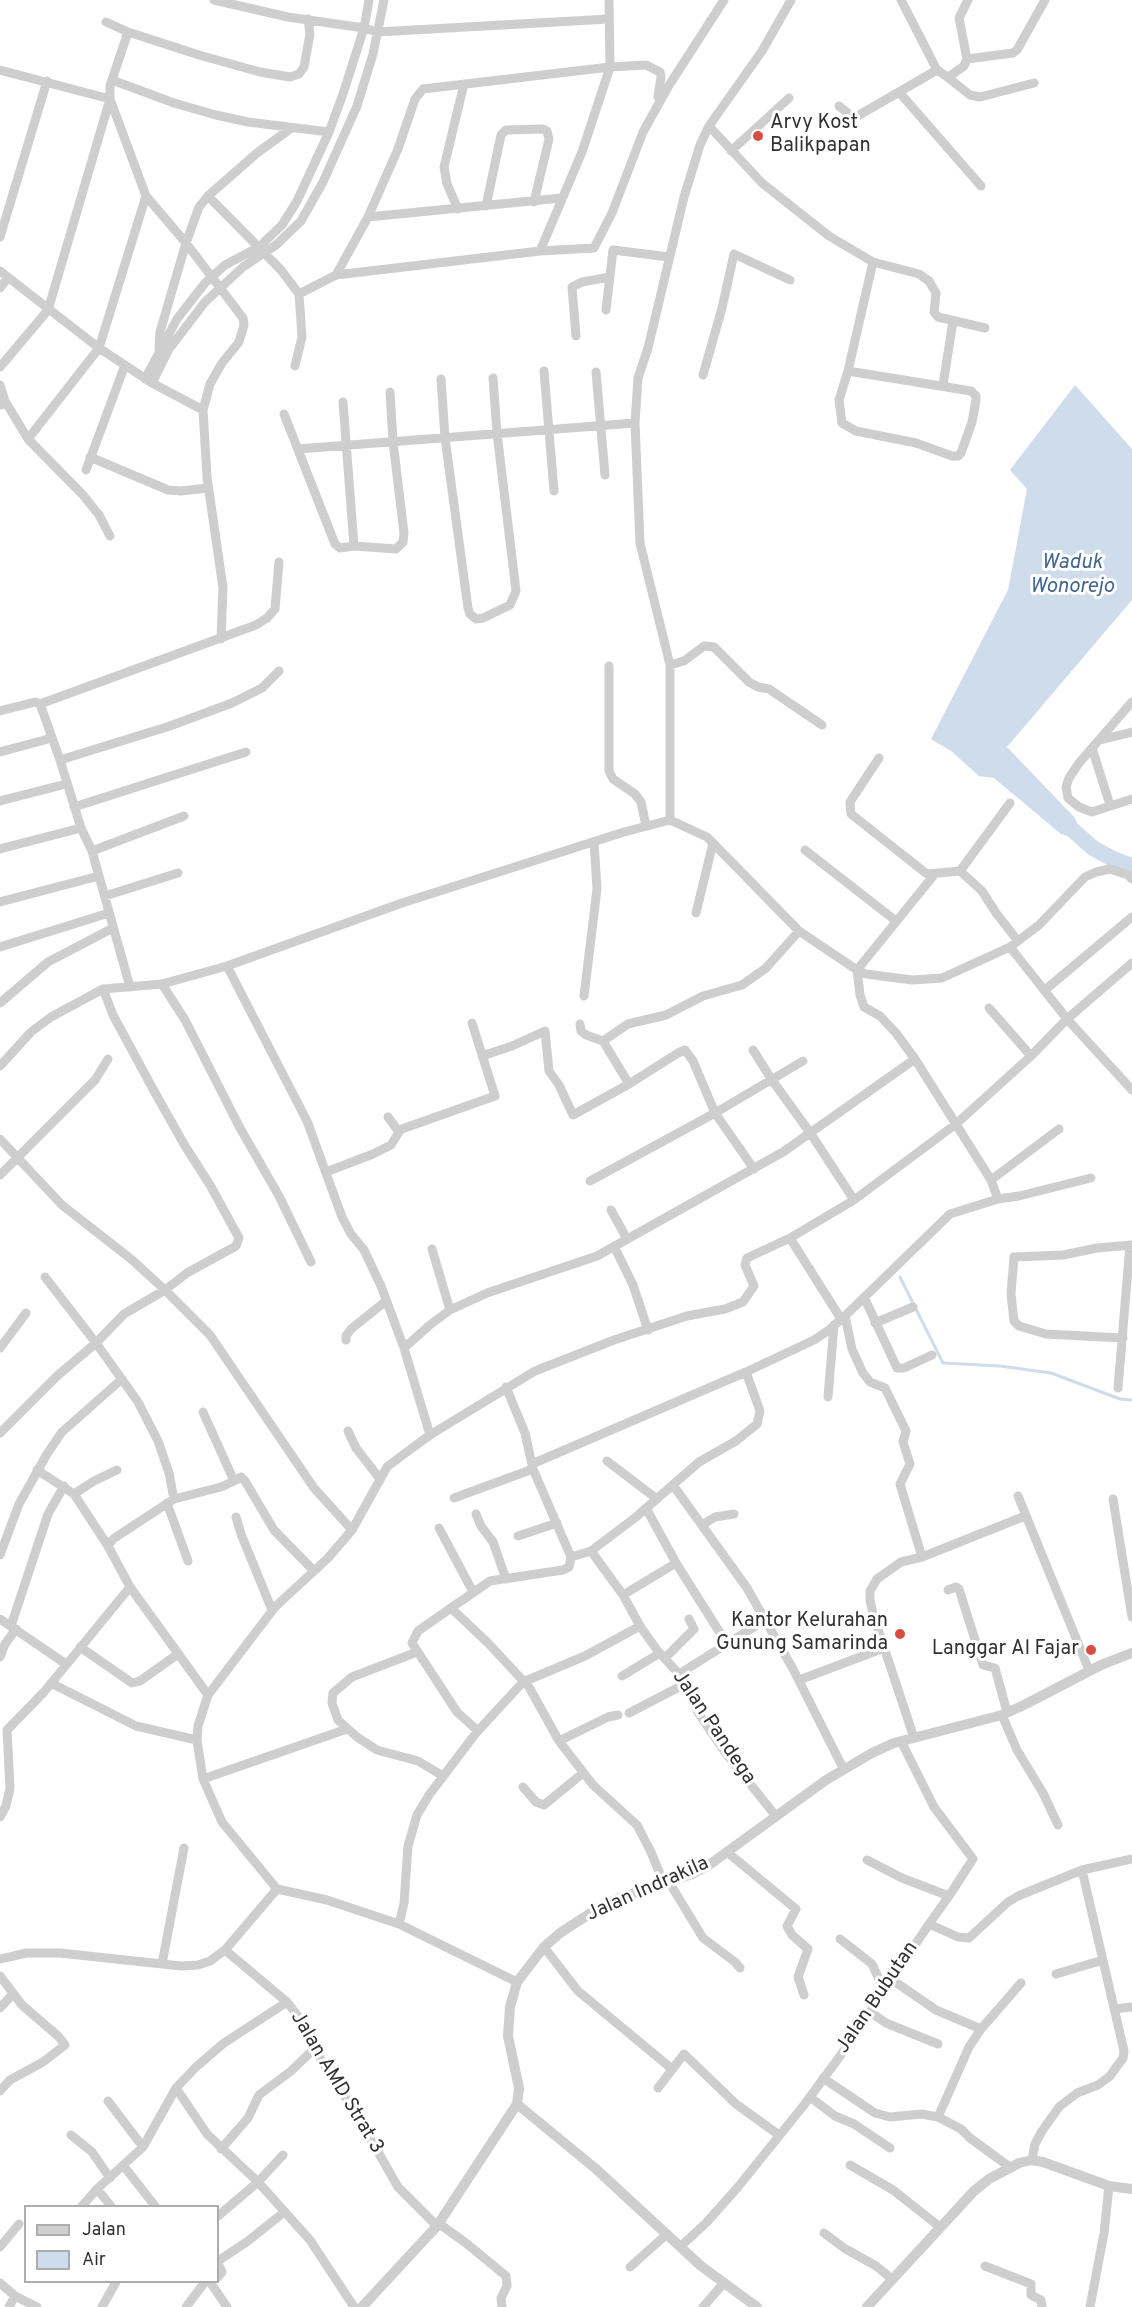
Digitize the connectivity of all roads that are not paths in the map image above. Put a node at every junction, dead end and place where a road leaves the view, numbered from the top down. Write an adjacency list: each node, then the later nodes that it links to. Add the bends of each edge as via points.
1 (214, 0): 10 (street)
2 (369, 0): 13 (street)
3 (384, 0): 15 (street)
4 (609, 0): 11 (street)
5 (724, 0): 29 (street)
6 (791, 0): 30 (street, via 762,51)
7 (901, 0): 19 (street)
8 (968, 0): 16 (street, via 959,18)
9 (1045, 0): 16 (street, via 1017,50)
10 (308, 19): 13 (street); 14 (street, via 310,34 304,67 290,77 260,72)
11 (609, 19): 15 (street); 17 (street)
12 (106, 22): 14 (street)
13 (364, 28): 15 (street); 32 (street)
14 (128, 32): 21 (street)
15 (377, 32): 44 (street, via 357,106 323,182 301,221)
16 (967, 59): 20 (street, via 964,66)
17 (610, 67): 24 (street); 29 (street, via 646,65 656,69 661,77); 37 (street)
18 (0, 70): 22 (street)
19 (937, 70): 20 (street); 25 (street)
20 (946, 76): 23 (street, via 970,95 980,97)
21 (112, 80): 27 (street); 31 (street, via 205,112)
22 (47, 81): 27 (street); 42 (street)
23 (1034, 83)
24 (464, 84): 40 (street, via 444,167); 41 (street, via 429,87 418,93)
25 (899, 92): 28 (street, via 854,118); 34 (street)
26 (789, 98): 33 (street)
27 (110, 99): 35 (street); 57 (street)
28 (839, 106)
29 (655, 108): 45 (street, via 594,248)
30 (709, 126): 33 (street); 46 (street, via 692,168)
31 (290, 129): 32 (street); 36 (street)
32 (329, 132): 44 (street, via 297,201)
33 (731, 151): 47 (street, via 787,204 829,236)
34 (981, 186)
35 (146, 196): 43 (street); 62 (street)
36 (208, 196): 43 (street); 44 (street)
37 (561, 198): 38 (street); 45 (street)
38 (534, 202): 39 (street); 39 (street, via 549,139 547,131 506,130 501,135)
39 (486, 206): 40 (street)
40 (459, 209): 41 (street)
41 (368, 217): 49 (street)
42 (0, 237)
43 (186, 243): 50 (street); 63 (street, via 160,332)
44 (262, 250): 50 (street, via 225,265); 54 (street); 56 (street)
45 (540, 251): 49 (street)
46 (669, 257): 51 (street, via 614,250); 82 (street, via 638,378)
47 (873, 262): 59 (street, via 923,276 935,289 936,315); 69 (street)
48 (0, 271): 52 (street)
49 (336, 275): 56 (street)
50 (212, 276): 54 (street); 63 (street, via 186,307)
51 (610, 277): 58 (street); 61 (street, via 572,287)
52 (8, 278): 55 (street); 57 (street)
53 (789, 280): 71 (street, via 734,254)
54 (220, 287): 64 (street, via 181,332); 80 (street, via 244,325 239,342 210,384)
55 (0, 288)
56 (299, 294): 66 (street, via 302,337)
57 (48, 310): 62 (street); 67 (street)
58 (606, 310)
59 (953, 321): 60 (street); 76 (street)
60 (985, 328)
61 (576, 336)
62 (99, 348): 65 (street); 87 (street)
63 (159, 351): 64 (street); 74 (street)
64 (162, 363): 74 (street)
65 (125, 365): 74 (street); 91 (street)
66 (295, 366)
67 (0, 367)
68 (544, 371): 84 (street)
69 (848, 371): 76 (street); 76 (street, via 838,400 844,424 856,431 958,456 972,422 976,396 971,391)
70 (596, 372): 83 (street)
71 (703, 375)
72 (494, 378): 85 (street)
73 (441, 379): 86 (street)
74 (149, 381): 80 (street)
75 (0, 385): 79 (street)
76 (943, 385)
77 (390, 392): 88 (street)
78 (343, 402): 89 (street)
79 (2, 404): 87 (street)
80 (203, 410): 94 (street)
81 (284, 414): 90 (street)
82 (635, 423): 83 (street); 100 (street, via 640,543)
83 (600, 426): 84 (street); 93 (street)
84 (548, 430): 85 (street); 95 (street)
85 (497, 434): 86 (street); 86 (street, via 516,591 510,605 483,618 473,617 468,608)
86 (445, 438): 88 (street)
87 (28, 439): 96 (street, via 83,495)
88 (393, 441): 89 (street); 97 (street, via 404,542 396,549)
89 (345, 445): 90 (street); 97 (street)
90 (298, 449): 97 (street, via 335,544 340,548)
91 (90, 456): 92 (street); 94 (street, via 175,491)
92 (86, 470)
93 (605, 475)
94 (208, 488): 99 (street, via 223,588)
95 (554, 491)
96 (110, 536)
97 (354, 546)
98 (279, 562): 99 (street, via 275,609 256,625)
99 (221, 639): 104 (street)
100 (670, 665): 106 (street, via 684,661 704,646 714,647 749,682 770,689); 122 (street)
101 (609, 666): 123 (street, via 609,771 641,802)
102 (279, 672): 114 (street, via 262,688 241,699)
103 (1132, 702): 109 (street)
104 (40, 704): 105 (street); 108 (street)
105 (0, 711)
106 (822, 725)
107 (1132, 732): 109 (street)
108 (52, 738): 111 (street); 114 (street)
109 (1100, 740): 110 (street)
110 (1092, 748): 119 (street); 119 (street, via 1069,778 1068,798 1092,812)
111 (0, 752)
112 (246, 752): 120 (street)
113 (879, 758): 132 (street, via 850,802 851,814 924,873)
114 (60, 760): 115 (street)
115 (66, 784): 117 (street); 120 (street)
116 (1132, 799): 119 (street)
117 (0, 801)
118 (1010, 803): 130 (street)
119 (1110, 805)
120 (74, 807): 124 (street)
121 (184, 816): 129 (street)
122 (670, 820): 123 (street); 126 (street)
123 (646, 826): 125 (street)
124 (81, 828): 127 (street); 129 (street)
125 (594, 842): 146 (street, via 402,903); 152 (street, via 597,889)
126 (713, 843): 138 (street); 142 (street)
127 (0, 849)
128 (805, 850): 140 (street)
129 (92, 851): 133 (street)
130 (960, 871): 132 (street); 143 (street, via 982,891)
131 (178, 873): 135 (street)
132 (934, 875): 140 (street)
133 (99, 876): 135 (street); 136 (street)
134 (1132, 879): 143 (street, via 1110,869 1085,877 1039,925)
135 (105, 896): 137 (street)
136 (0, 902)
137 (109, 913): 141 (street); 144 (street)
138 (696, 913)
139 (1132, 917): 151 (street)
140 (896, 921): 147 (street)
141 (113, 928): 149 (street); 153 (street, via 48,963)
142 (799, 931): 147 (street); 158 (street, via 766,968 742,985 703,996 666,1015 628,1024)
143 (1014, 944): 147 (street, via 942,978 912,980); 151 (street)
144 (0, 948)
145 (1132, 963): 155 (street)
146 (227, 966): 148 (street); 178 (street, via 307,1121)
147 (857, 970): 163 (street, via 864,1006 880,1016)
148 (162, 984): 149 (street); 192 (street, via 185,1020)
149 (130, 987): 150 (street)
150 (103, 988): 165 (street, via 51,1017); 194 (street, via 113,1015 154,1091 239,1238 236,1246)
151 (1045, 990): 155 (street)
152 (584, 996)
153 (0, 1003)
154 (989, 1008): 161 (street)
155 (1067, 1019): 161 (street); 168 (street)
156 (472, 1023): 160 (street)
157 (580, 1024): 158 (street, via 586,1035)
158 (603, 1041): 167 (street)
159 (753, 1050): 166 (street)
160 (482, 1056): 167 (street, via 545,1031 549,1071 573,1115); 173 (street, via 495,1096)
161 (1031, 1056): 171 (street)
162 (108, 1059): 176 (street, via 94,1080)
163 (915, 1059): 171 (street); 174 (street)
164 (803, 1061): 166 (street)
165 (0, 1066)
166 (772, 1080): 169 (street); 174 (street)
167 (629, 1084): 169 (street, via 685,1050)
168 (1130, 1086)
169 (715, 1113): 177 (street); 182 (street)
170 (388, 1117): 173 (street)
171 (956, 1124): 181 (street); 184 (street)
172 (1059, 1129): 181 (street)
173 (399, 1130): 178 (street, via 391,1145)
174 (811, 1134): 177 (street); 184 (street)
175 (0, 1139): 176 (street)
176 (17, 1156): 179 (street); 194 (street, via 62,1205)
177 (754, 1169): 187 (street)
178 (326, 1172): 196 (street, via 342,1217 364,1250)
179 (0, 1175)
180 (1091, 1178): 183 (street)
181 (991, 1180): 183 (street)
182 (590, 1181)
183 (998, 1199): 195 (street, via 950,1214)
184 (854, 1200): 186 (street)
185 (611, 1210): 187 (street)
186 (790, 1238): 200 (street); 202 (street, via 747,1258 745,1265 754,1286 743,1302)
187 (627, 1239): 189 (street)
188 (1131, 1245): 191 (street); 203 (street, via 1063,1255 1014,1257 1011,1294 1018,1326 1046,1334)
189 (614, 1246): 198 (street, via 597,1256 487,1293); 202 (street)
190 (432, 1249): 198 (street)
191 (1130, 1261): 203 (street)
192 (311, 1262)
193 (45, 1277): 205 (street)
194 (165, 1290): 205 (street, via 124,1314); 240 (street, via 210,1335 314,1488)
195 (864, 1297): 200 (street); 201 (street)
196 (386, 1301): 204 (street, via 351,1329); 207 (street)
197 (913, 1306): 201 (street)
198 (450, 1310): 207 (street)
199 (26, 1313): 206 (street)
200 (840, 1320): 209 (street, via 814,1340); 213 (street); 246 (street, via 863,1373 870,1382 885,1388 906,1431 903,1442 910,1464 900,1484)
201 (875, 1323): 208 (street, via 897,1368)
202 (648, 1330): 211 (street, via 535,1371)
203 (1123, 1338): 212 (street)
204 (346, 1340)
205 (96, 1343): 210 (street); 216 (street)
206 (0, 1348)
207 (404, 1348): 217 (street)
208 (932, 1355)
209 (746, 1372): 219 (street); 224 (street, via 760,1411 757,1424 699,1462)
210 (122, 1379): 220 (street, via 63,1432); 231 (street, via 158,1441 169,1473)
211 (507, 1386): 217 (street); 219 (street, via 525,1433)
212 (1118, 1388)
213 (828, 1397)
214 (203, 1412): 223 (street)
215 (348, 1431): 222 (street)
216 (0, 1433)
217 (430, 1435): 222 (street, via 387,1467)
218 (607, 1461): 229 (street)
219 (532, 1466): 228 (street); 237 (street)
220 (37, 1470): 225 (street); 244 (street)
221 (117, 1470): 226 (street)
222 (380, 1479): 240 (street)
223 (234, 1481): 231 (street); 249 (street, via 241,1477 245,1481 274,1530)
224 (673, 1485): 229 (street); 238 (street)
225 (64, 1486): 226 (street); 262 (street, via 48,1514)
226 (74, 1494): 242 (street)
227 (1018, 1496): 235 (street)
228 (454, 1498)
229 (657, 1499): 232 (street)
230 (1113, 1499): 257 (street)
231 (170, 1501): 242 (street); 247 (street)
232 (646, 1508): 243 (street); 248 (street)
233 (476, 1514): 250 (street, via 493,1542)
234 (734, 1514): 238 (street, via 715,1517)
235 (1025, 1516): 246 (street); 272 (street)
236 (236, 1517): 256 (street)
237 (557, 1523): 241 (street); 245 (street)
238 (702, 1525): 260 (street)
239 (440, 1528): 253 (street)
240 (352, 1530): 249 (street)
241 (518, 1536)
242 (108, 1546): 251 (street)
243 (591, 1551): 245 (street); 254 (street, Jalan Pandega)
244 (0, 1555)
245 (572, 1557): 250 (street, via 569,1567 563,1570)
246 (922, 1557): 265 (street, via 901,1562 877,1579 870,1591)
247 (188, 1561)
248 (676, 1563): 254 (street); 263 (street)
249 (314, 1571): 256 (street)
250 (506, 1580): 253 (street, via 490,1581)
251 (130, 1587): 264 (street); 268 (street)
252 (948, 1590): 281 (street, via 959,1589 983,1665 995,1668)
253 (473, 1592): 255 (street)
254 (623, 1595): 261 (street, Jalan Pandega)
255 (451, 1608): 266 (street, via 414,1636 412,1643); 276 (street)
256 (272, 1610): 279 (street)
257 (1132, 1617)
258 (689, 1618): 269 (street, via 694,1629)
259 (0, 1619): 262 (street)
260 (765, 1620): 263 (street); 275 (street)
261 (640, 1626): 269 (street, Jalan Pandega); 276 (street, via 585,1656)
262 (13, 1627): 270 (street); 271 (street)
263 (727, 1644): 273 (street)
264 (80, 1647): 268 (street, via 132,1683); 271 (street)
265 (884, 1648): 275 (street); 285 (street)
266 (417, 1652): 283 (street, via 352,1677 339,1686 332,1703 338,1720); 284 (street, via 457,1712)
267 (1132, 1653): 272 (street, Jalan Indrakila)
268 (178, 1654): 279 (street)
269 (662, 1656): 273 (street, Jalan Pandega); 274 (street)
270 (0, 1657)
271 (66, 1664): 277 (street)
272 (1089, 1670): 281 (street, Jalan Indrakila)
273 (679, 1674): 278 (street, Jalan Pandega)
274 (622, 1676)
275 (799, 1680): 289 (street)
276 (523, 1682): 284 (street); 287 (street)
277 (51, 1683): 286 (street, via 136,1726); 295 (street, via 7,1730 10,1788)
278 (685, 1684): 280 (street); 294 (street, Jalan Pandega, via 699,1714 727,1755)
279 (208, 1695): 286 (street)
280 (629, 1713)
281 (1004, 1714): 285 (street, Jalan Indrakila); 296 (street, via 1017,1750)
282 (618, 1715): 287 (street)
283 (347, 1729): 291 (street, via 377,1750 418,1761); 292 (street)
284 (478, 1731): 291 (street)
285 (914, 1738): 288 (street, Jalan Indrakila)
286 (197, 1740): 292 (street)
287 (559, 1741): 290 (street)
288 (901, 1741): 289 (street, Jalan Indrakila); 304 (street, via 934,1807 973,1859)
289 (843, 1768): 294 (street, Jalan Indrakila)
290 (583, 1773): 293 (street, via 544,1805); 302 (street, via 637,1825)
291 (443, 1776): 305 (street, via 417,1815 411,1832)
292 (203, 1779): 303 (street, via 222,1822)
293 (523, 1787)
294 (776, 1815): 298 (street, Jalan Indrakila)
295 (0, 1817)
296 (1058, 1825)
297 (184, 1848): 312 (street)
298 (728, 1852): 302 (street, Jalan Indrakila, via 692,1874); 321 (street, via 796,1910 787,1926 808,1949 798,1977)
299 (1132, 1858): 301 (street, Jalan Bubutan)
300 (867, 1860): 304 (street)
301 (1082, 1870): 306 (street, Jalan Bubutan, via 1008,1902 969,1938); 311 (street)
302 (666, 1883): 308 (street, Jalan Indrakila, via 600,1907); 313 (street, via 703,1938)
303 (277, 1889): 305 (street, via 327,1900); 309 (street)
304 (949, 1896): 306 (street)
305 (399, 1924): 317 (street)
306 (929, 1924): 316 (street, Jalan Bubutan)
307 (840, 1939): 319 (street, via 872,1965)
308 (544, 1947): 317 (street, Jalan Indrakila); 330 (street, via 578,1991)
309 (225, 1950): 312 (street, via 198,1965); 322 (street, Jalan AMD Strat 3)
310 (0, 1959): 312 (street, via 26,1953 60,1953)
311 (1103, 1960): 314 (street); 325 (street)
312 (162, 1964)
313 (740, 1968)
314 (1056, 1974)
315 (0, 1976): 320 (street)
316 (891, 1980): 319 (street, Jalan Bubutan); 327 (street, via 936,2010)
317 (517, 1982): 337 (street, Jalan Indrakila, via 508,2020)
318 (1021, 1983): 327 (street)
319 (884, 1990): 326 (street, Jalan Bubutan)
320 (12, 1995): 324 (street); 334 (street, via 65,2045 10,2080)
321 (804, 1995)
322 (287, 2002): 329 (street, Jalan AMD Strat 3); 332 (street, via 224,2043)
323 (1132, 2007): 325 (street)
324 (0, 2008)
325 (1114, 2009): 345 (street, via 1123,2058 1110,2076 1059,2107 1035,2144)
326 (870, 2012): 328 (street, via 886,2023); 331 (street, Jalan Bubutan)
327 (981, 2029): 338 (street)
328 (938, 2044)
329 (314, 2049): 343 (street, via 260,2095 248,2118); 360 (street, Jalan AMD Strat 3, via 398,2187)
330 (672, 2069): 333 (street); 340 (street, via 684,2054 736,2104)
331 (823, 2078): 335 (street, Jalan Bubutan); 338 (street, via 875,2113 890,2117)
332 (176, 2088): 341 (street); 343 (street, via 196,2121)
333 (658, 2088)
334 (0, 2091)
335 (810, 2097): 340 (street, Jalan Bubutan); 342 (street)
336 (108, 2100): 341 (street)
337 (518, 2104): 360 (street); 363 (street)
338 (938, 2117): 348 (street, via 961,2128)
339 (71, 2135): 349 (street, via 92,2151)
340 (779, 2135): 365 (street, Jalan Bubutan, via 706,2223)
341 (143, 2147): 346 (street)
342 (890, 2148)
343 (221, 2149): 350 (street)
344 (283, 2155): 350 (street)
345 (1032, 2160): 348 (street); 351 (street)
346 (123, 2165): 349 (street); 356 (street)
347 (850, 2165): 361 (street, via 893,2190)
348 (1011, 2168): 361 (street, via 974,2191)
349 (110, 2178): 352 (street)
350 (258, 2182): 357 (street); 358 (street)
351 (1109, 2186): 353 (street); 388 (street)
352 (97, 2189): 354 (street); 355 (street)
353 (1132, 2189)
354 (83, 2205)
355 (110, 2205)
356 (154, 2205)
357 (283, 2213): 366 (street); 381 (street, via 310,2240)
358 (219, 2216)
359 (20, 2224): 364 (street)
360 (438, 2225): 382 (street); 383 (street, Jalan AMD Strat 3, via 506,2276)
361 (940, 2227): 369 (street)
362 (824, 2233): 369 (street)
363 (667, 2234): 365 (street); 368 (street)
364 (0, 2247)
365 (680, 2247): 374 (street)
366 (219, 2261)
367 (985, 2266): 387 (street, via 1031,2284 1031,2295 1041,2300)
368 (630, 2267)
369 (892, 2279): 386 (street)
370 (0, 2283): 375 (street)
371 (115, 2283): 378 (street)
372 (209, 2283): 379 (street)
373 (212, 2283): 380 (street)
374 (723, 2284): 384 (street); 385 (street)
375 (15, 2296): 376 (street); 377 (street)
376 (9, 2307)
377 (37, 2307)
378 (102, 2307)
379 (186, 2307)
380 (227, 2307)
381 (354, 2307)
382 (362, 2307)
383 (502, 2307)
384 (703, 2307)
385 (757, 2307)
386 (867, 2307)
387 (1042, 2307)
388 (1090, 2307)

